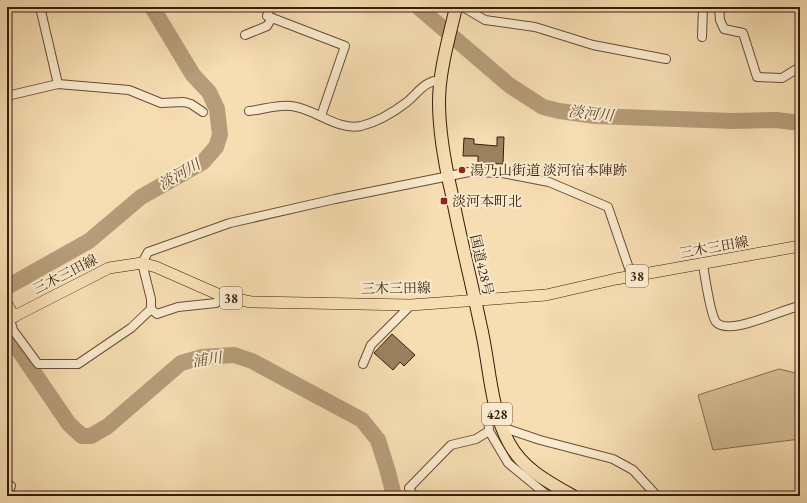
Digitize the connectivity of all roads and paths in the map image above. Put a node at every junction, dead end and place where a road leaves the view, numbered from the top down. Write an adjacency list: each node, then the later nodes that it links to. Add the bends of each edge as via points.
1 (40, 7): 13 (street)
2 (270, 7): 7 (street, via 267,16)
3 (456, 7): 12 (highway, 国道428号 / 428)
4 (463, 7): 10 (street, via 485,20 535,27 593,45)
5 (704, 7): 9 (street)
6 (719, 7): 11 (street, via 724,30 743,33 757,77 782,78)
7 (272, 18): 8 (street, via 267,26); 17 (street, via 345,46)
8 (245, 34)
9 (702, 37)
10 (666, 59)
11 (800, 67)
12 (441, 80): 17 (street, via 423,85 393,112 362,126 344,125); 18 (highway, 国道428号 / 428, via 439,102 442,144)
13 (58, 84): 14 (street); 16 (street, via 129,90 161,103 192,104)
14 (7, 96)
15 (249, 111): 17 (street, via 283,105)
16 (202, 112)
17 (320, 116)
18 (448, 175): 20 (street, via 230,223 148,252); 22 (street, via 469,172 502,173 549,182 608,207); 24 (highway, 国道428号 / 428)
19 (800, 246): 21 (main road, 三木三田線 / 38)
20 (142, 264): 23 (main road, 三木三田線 / 38, via 170,272); 27 (street); 28 (main road, 三木三田線 / 38, via 109,268)
21 (703, 265): 22 (main road, 三木三田線 / 38); 26 (street, via 713,314 716,321 724,327 738,326)
22 (632, 277): 24 (main road, 三木三田線 / 38, via 546,295)
23 (222, 296): 25 (main road, 三木三田線 / 38, via 251,302); 27 (street, via 216,303 178,307 158,314)
24 (474, 300): 25 (main road, 三木三田線 / 38); 30 (highway, 国道428号 / 428)
25 (411, 305): 29 (street, via 371,345)
26 (800, 306)
27 (151, 309): 28 (street, via 131,328 78,364 38,364 13,330)
28 (10, 314)
29 (363, 364)
30 (496, 413): 31 (highway, 国道428号 / 428); 32 (street, via 488,415)
31 (501, 427): 37 (highway, 国道428号 / 428, via 522,462); 38 (street, via 613,459 633,470)
32 (489, 431): 35 (street, via 476,438 451,445 409,488); 36 (street, via 508,463)
33 (7, 484): 34 (street, via 11,486)
34 (7, 495)
35 (414, 496)
36 (548, 496)
37 (573, 496)
38 (657, 496)

